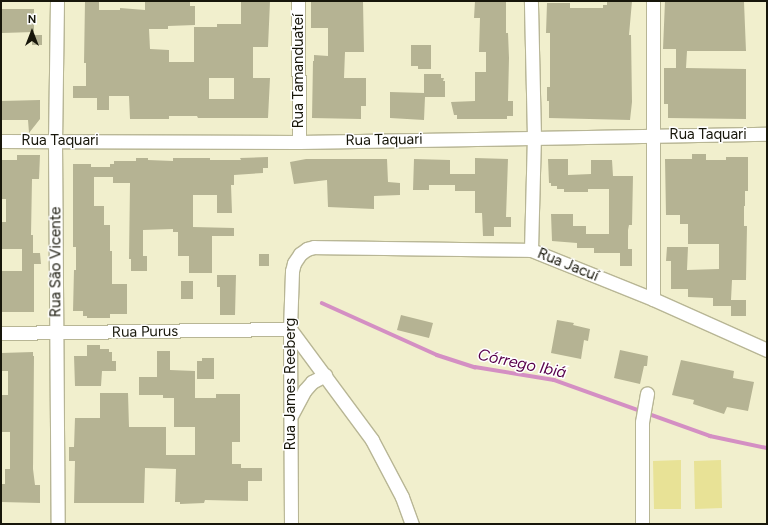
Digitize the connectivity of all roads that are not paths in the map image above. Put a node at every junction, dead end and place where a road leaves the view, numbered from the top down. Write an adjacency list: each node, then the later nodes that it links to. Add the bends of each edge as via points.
1 (56, 1): 9 (street, Rua São Vicente)
2 (298, 1): 10 (street, Rua Tamanduateí)
3 (531, 1): 7 (street)
4 (653, 1): 6 (street)
5 (767, 134): 6 (street, Rua Taquari)
6 (654, 135): 7 (street, Rua Taquari); 13 (street)
7 (534, 137): 10 (street, Rua Taquari); 12 (street)
8 (1, 141): 9 (street, Rua Taquari)
9 (55, 141): 10 (street, Rua Taquari); 15 (street, Rua São Vicente)
10 (299, 142)
11 (307, 248): 12 (street, Rua Jacuí); 14 (street, Rua James Reeberg, via 294,263)
12 (531, 250): 13 (street, Rua Jacuí)
13 (653, 299): 17 (street, Rua Jacuí)
14 (290, 329): 15 (street, Rua Purus); 18 (street); 20 (street, Rua James Reeberg)
15 (56, 333): 16 (street, Rua Purus); 21 (street, Rua São Vicente)
16 (1, 334)
17 (767, 350)
18 (325, 375): 20 (street, via 312,382 305,390); 23 (street, via 372,440 402,497)
19 (646, 399): 24 (street, via 642,422)
20 (291, 416): 22 (street, Rua James Reeberg)
21 (58, 524)
22 (292, 524)
23 (412, 524)
24 (642, 524)

